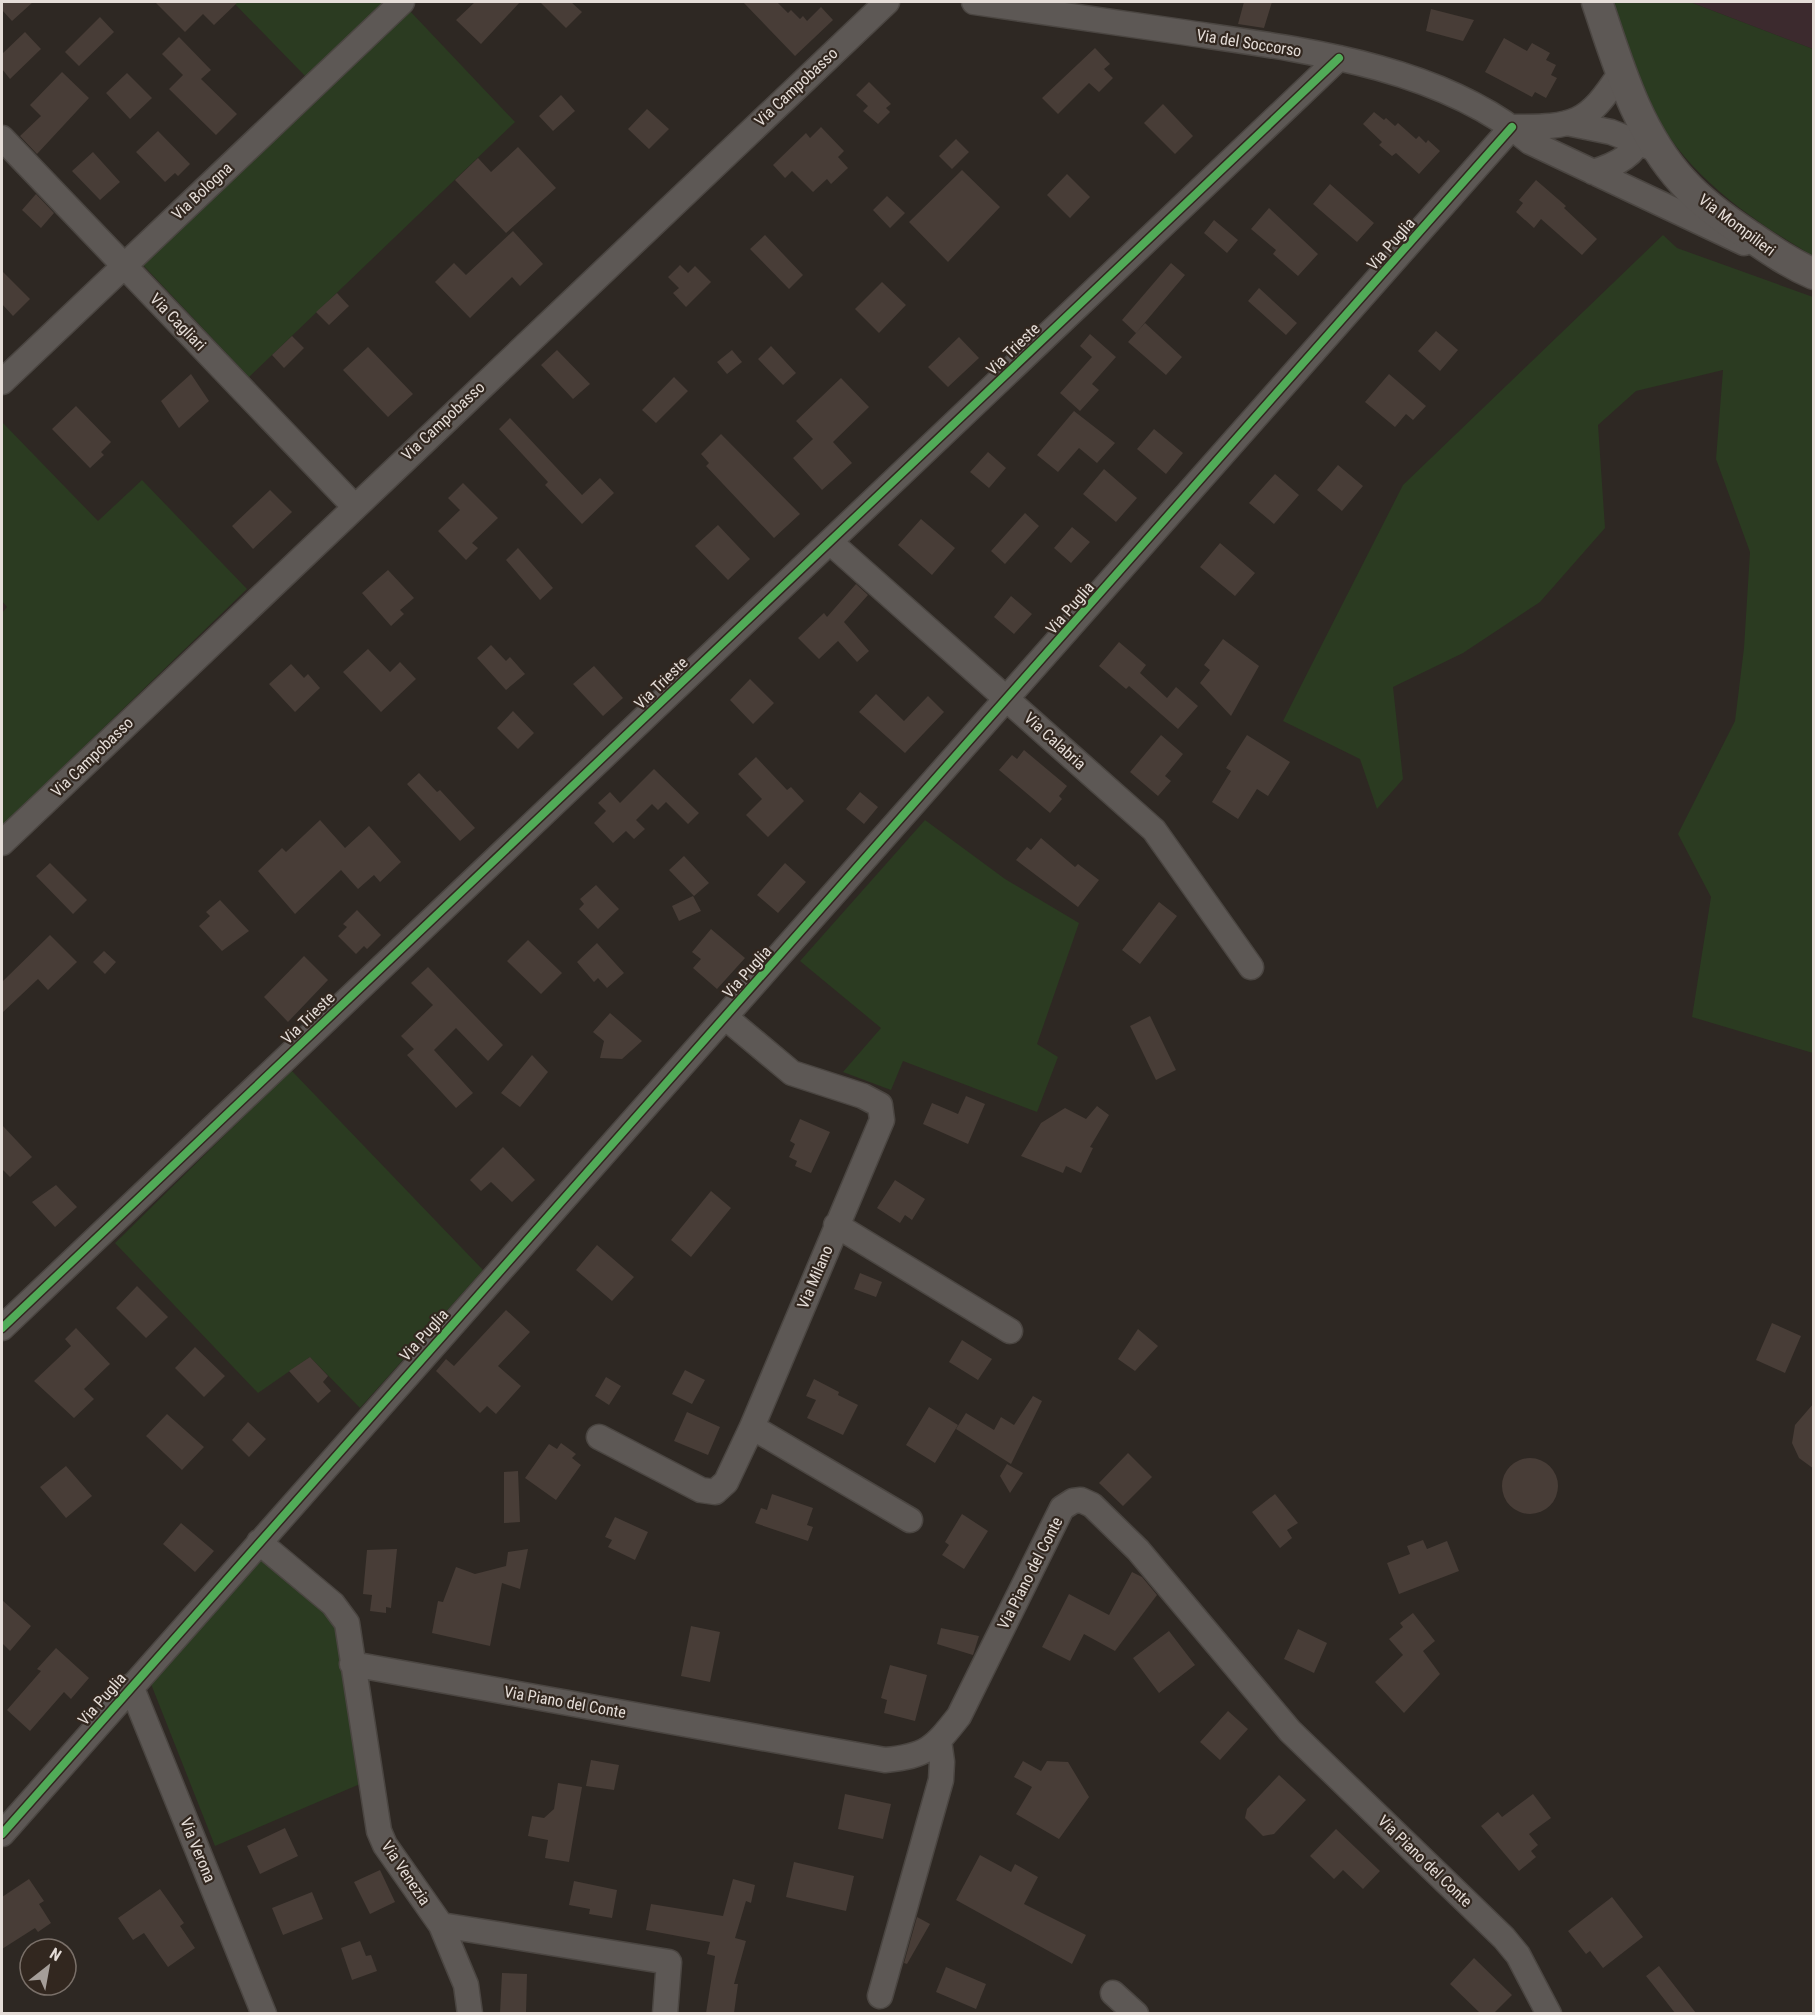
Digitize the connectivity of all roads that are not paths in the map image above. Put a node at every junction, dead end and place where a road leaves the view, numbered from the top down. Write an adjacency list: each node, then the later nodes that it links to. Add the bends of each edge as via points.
1 (402, 2): 12 (street, Via Bologna)
2 (887, 2): 15 (street, Via Campobasso)
3 (974, 2): 5 (street, Via del Soccorso)
4 (1597, 2): 6 (street, Via Mompilieri)
5 (1339, 58): 8 (street, Via del Soccorso, via 1455,96); 16 (street, Via Trieste)
6 (1621, 72): 7 (street, via 1590,114); 10 (street, Via Mompilieri)
7 (1567, 123): 8 (street); 10 (street)
8 (1512, 128): 11 (street, Via del Soccorso, via 1530,142); 17 (street, Via Puglia)
9 (2, 138): 12 (street, Via Cagliari)
10 (1649, 141): 11 (street, via 1616,165); 13 (street, Via Mompilieri, via 1706,205)
11 (1593, 172): 13 (street, Via del Soccorso)
12 (124, 265): 14 (street, Via Bologna); 15 (street, Via Cagliari)
13 (1802, 269)
14 (2, 382)
15 (354, 506): 18 (street, Via Campobasso)
16 (830, 542): 17 (street, Via Calabria); 22 (street, Via Trieste)
17 (1007, 699): 19 (street, Via Calabria, via 1154,830); 20 (street, Via Puglia)
18 (2, 843)
19 (1251, 967)
20 (725, 1017): 21 (street, Via Milano, via 792,1073 880,1105 882,1120); 27 (street, Via Puglia)
21 (836, 1226): 23 (street); 24 (street, Via Milano)
22 (2, 1328)
23 (1010, 1331)
24 (752, 1426): 25 (street, Via Milano, via 726,1482 715,1492 701,1490); 26 (street)
25 (599, 1437)
26 (910, 1520)
27 (259, 1542): 28 (street, Via Venezia, via 341,1613 347,1623); 29 (street, Via Puglia)
28 (352, 1664): 30 (street, Via Piano del Conte, via 885,1760 914,1757); 32 (street, Via Venezia, via 379,1831)
29 (131, 1686): 31 (street, Via Puglia); 35 (street, Via Verona)
30 (939, 1741): 34 (street, via 941,1780); 39 (street, Via Piano del Conte, via 959,1716 1062,1509 1081,1500 1092,1505 1138,1550 1290,1731 1504,1938 1518,1955)
31 (2, 1834)
32 (441, 1925): 36 (street, Via Venezia, via 465,1984); 37 (street, via 669,1962)
33 (1113, 1993): 38 (street)
34 (880, 1996)
35 (264, 2013)
36 (470, 2013)
37 (665, 2013)
38 (1136, 2013)
39 (1549, 2013)

